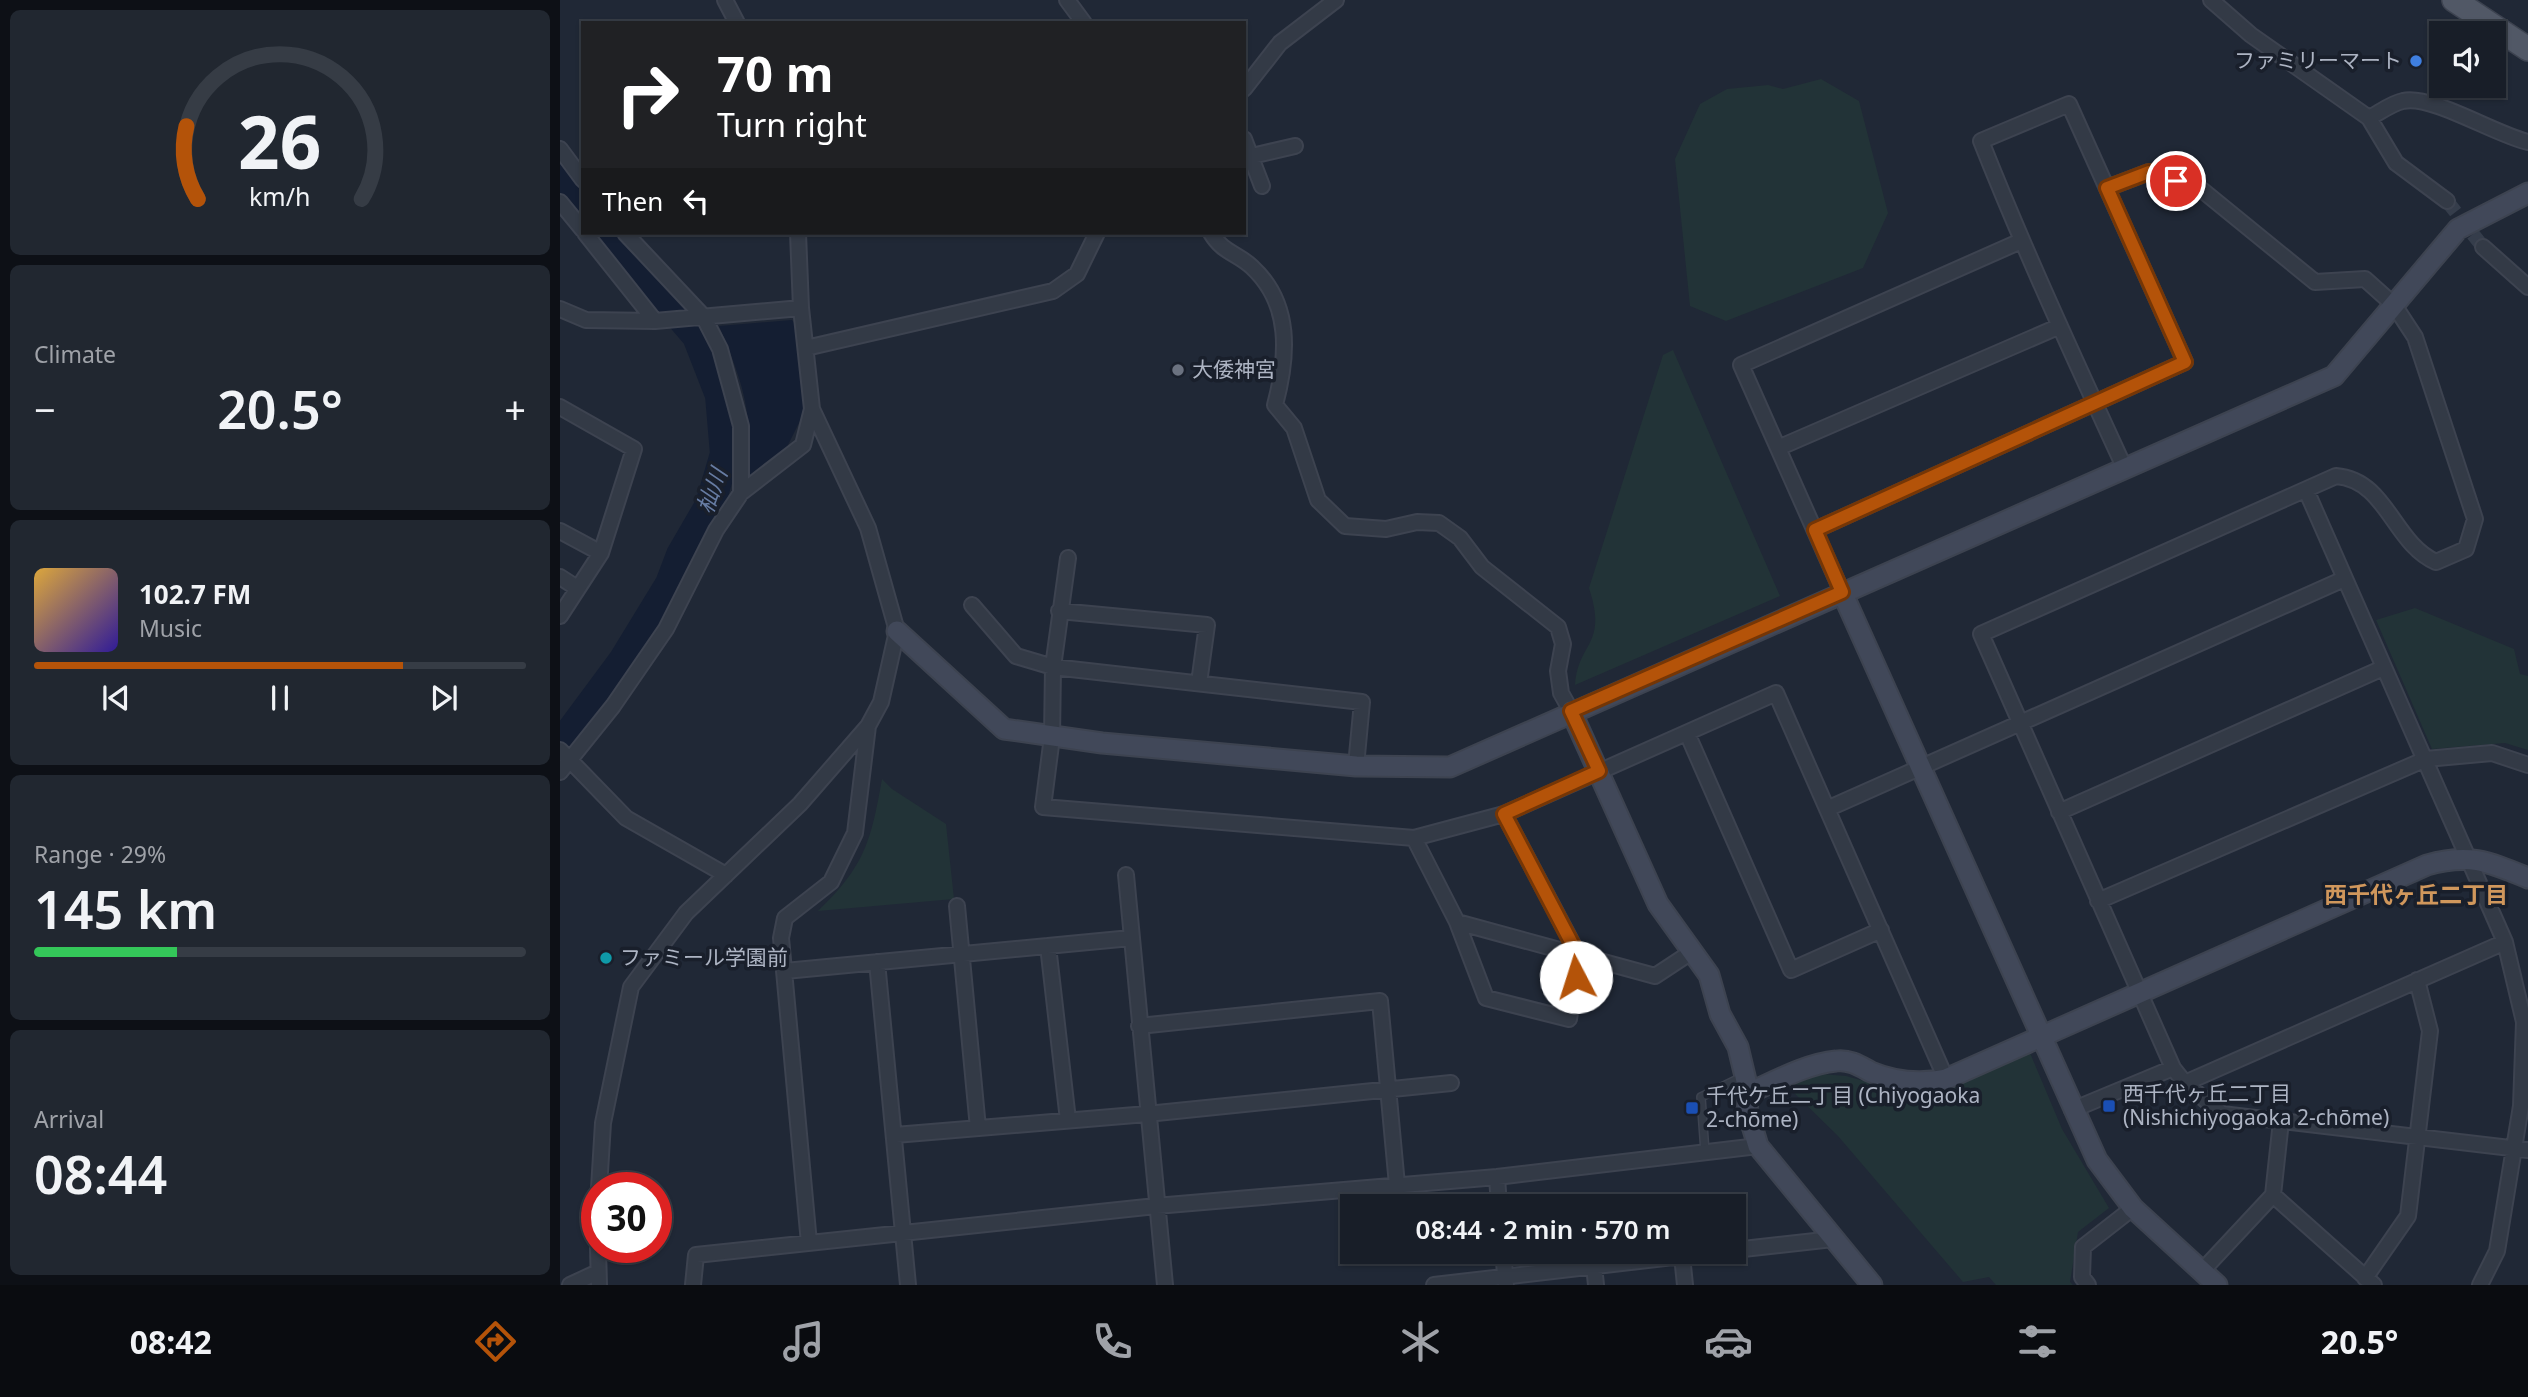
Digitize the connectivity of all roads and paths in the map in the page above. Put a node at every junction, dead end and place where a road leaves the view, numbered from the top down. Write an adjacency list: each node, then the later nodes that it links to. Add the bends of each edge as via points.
1 (725, 0): 6 (street)
2 (1067, 0): 7 (street)
3 (1336, 0): 9 (street, via 1280,43)
4 (2211, 0): 10 (street, via 2251,35)
5 (2454, 0): 8 (main road)
6 (736, 21)
7 (1083, 21)
8 (2528, 49)
9 (1246, 86)
10 (2369, 118): 11 (street, via 2404,100 2445,108); 20 (street, via 2396,163)
11 (2528, 142)
12 (1246, 143): 15 (street)
13 (1295, 146): 15 (street)
14 (560, 149): 16 (street)
15 (1252, 156): 17 (street)
16 (581, 177)
17 (1262, 186)
18 (2107, 188): 28 (street, via 2069,104 1981,141); 31 (street, via 2149,172 2202,190 2315,282 2365,279); 38 (street, via 2185,362)
19 (2528, 193): 31 (street, via 2458,229)
20 (2447, 201)
21 (560, 202): 22 (street)
22 (581, 228)
23 (587, 235): 35 (street)
24 (627, 235): 34 (street)
25 (798, 235): 32 (street)
26 (1096, 235): 37 (street, via 1077,274 1054,290)
27 (1212, 235): 60 (street, via 1226,253 1250,264 1269,284 1286,329 1285,369 1276,405 1294,428 1318,500 1345,526 1386,530 1417,522 1439,523 1460,538 1482,567 1558,627 1563,644 1558,671 1561,692)
28 (2021, 242): 36 (street); 41 (street, via 1741,365)
29 (2483, 247): 30 (street)
30 (2528, 287)
31 (2394, 305): 42 (street, via 2334,376); 43 (street, via 2415,337 2475,519 2466,549 2436,562 2419,554 2370,488 2351,477 2336,476)
32 (801, 308): 34 (street); 37 (street)
33 (560, 309): 35 (street, via 586,320)
34 (702, 316): 35 (street); 44 (street, via 720,349 741,426)
35 (660, 321)
36 (2060, 326): 38 (street); 41 (street)
37 (806, 348): 40 (street)
38 (2095, 403): 42 (street); 45 (street)
39 (560, 407): 47 (street, via 634,449)
40 (812, 409): 44 (street, via 803,445); 56 (street, via 868,528)
41 (1778, 447): 45 (street)
42 (2125, 469): 52 (street)
43 (2306, 490): 50 (street); 61 (street, via 1982,634)
44 (741, 494): 65 (street, via 716,530 666,628 613,706)
45 (1815, 530): 52 (street)
46 (560, 531): 47 (street)
47 (601, 553): 51 (street)
48 (1068, 558): 54 (street)
49 (560, 577): 51 (street)
50 (2344, 579): 58 (street); 61 (street)
51 (577, 588): 55 (street)
52 (1842, 592): 60 (street); 69 (street)
53 (972, 605): 57 (street, via 1016,656)
54 (1059, 611): 57 (street); 59 (street, via 1207,625)
55 (560, 615)
56 (897, 631): 62 (street, via 881,702); 64 (street, via 1004,729)
57 (1053, 667): 59 (street); 64 (street)
58 (2384, 668): 66 (street); 73 (street)
59 (1199, 683): 68 (street, via 1362,702)
60 (1571, 711): 68 (street, via 1450,767); 70 (street)
61 (2020, 723): 69 (street); 73 (street)
62 (868, 726): 77 (street, via 800,804); 91 (street, via 855,833 831,882 785,918 781,937)
63 (1687, 733): 70 (street); 72 (street, via 1776,693); 83 (street, via 1791,970)
64 (1052, 737): 68 (street); 75 (street, via 1043,807)
65 (565, 754): 71 (street); 77 (street, via 626,818)
66 (2426, 759): 67 (street, via 2492,753); 76 (street); 80 (street)
67 (2528, 765)
68 (1356, 766)
69 (1921, 767): 72 (street); 95 (street)
70 (1599, 771): 74 (street); 87 (street, via 1658,904)
71 (560, 772)
72 (1827, 809): 83 (street)
73 (2059, 812): 80 (street)
74 (1504, 814): 75 (street); 89 (street)
75 (1414, 838): 82 (street)
76 (2468, 859): 79 (street); 85 (street); 93 (street, via 2427,865)
77 (726, 875): 112 (street, via 686,913 631,987 603,1123)
78 (1126, 875): 84 (street)
79 (2528, 878)
80 (2098, 901): 93 (street)
81 (957, 906): 88 (street)
82 (1457, 922): 89 (street); 89 (street, via 1486,998 1569,1019)
83 (1881, 930): 97 (street)
84 (1131, 937): 86 (street); 94 (street)
85 (2505, 942): 92 (street); 110 (street, via 2524,1022)
86 (1048, 946): 88 (street); 104 (street)
87 (1693, 951): 89 (street, via 1655,976); 100 (street, via 1709,975 1720,1014 1738,1046)
88 (963, 954): 90 (street); 106 (street)
89 (1579, 957)
90 (877, 962): 91 (street); 107 (street)
91 (785, 971): 121 (street)
92 (2417, 980): 99 (street); 108 (street, via 2430,1031)
93 (2140, 993): 95 (street); 96 (street)
94 (1139, 1026): 101 (street, via 1380,1001); 103 (street)
95 (2041, 1038): 97 (street); 102 (street)
96 (2173, 1068): 99 (street); 102 (street)
97 (1946, 1079): 100 (street, via 1924,1084 1900,1080 1837,1060)
98 (1451, 1083): 101 (street)
99 (2185, 1083): 105 (street, via 2222,1114)
100 (1747, 1084): 109 (street, via 1747,1109); 111 (lane, via 1701,1097)
101 (1388, 1090): 103 (street); 114 (street)
102 (2072, 1110): 118 (street, via 2097,1160)
103 (1147, 1114): 104 (street); 117 (street)
104 (1068, 1120): 106 (street)
105 (2281, 1121): 108 (street); 116 (street)
106 (978, 1128): 107 (street)
107 (895, 1135): 119 (street)
108 (2418, 1137): 110 (street); 129 (street, via 2408,1216)
109 (1758, 1146): 111 (street); 120 (street)
110 (2521, 1149): 140 (street, via 2497,1251)
111 (1705, 1153): 113 (street)
112 (600, 1172)
113 (1497, 1177): 114 (street); 115 (street)
114 (1397, 1185): 117 (street)
115 (1498, 1194)
116 (2273, 1195): 126 (street); 129 (street)
117 (1156, 1206): 119 (street); 133 (street)
118 (2133, 1208): 126 (street); 138 (street, via 2083,1247 2082,1277)
119 (904, 1233): 121 (street); 132 (street)
120 (1833, 1239): 122 (street); 137 (street)
121 (809, 1243): 131 (street, via 696,1255)
122 (1746, 1249)
123 (1612, 1264): 125 (street)
124 (1683, 1264): 136 (street)
125 (1594, 1266): 128 (street); 135 (street)
126 (2202, 1271): 139 (street)
127 (598, 1279): 130 (street)
128 (1505, 1281): 134 (street)
129 (2370, 1281)
130 (570, 1285)
131 (693, 1285)
132 (908, 1285)
133 (1165, 1285)
134 (1434, 1285)
135 (1596, 1285)
136 (1685, 1285)
137 (1872, 1285)
138 (2088, 1285)
139 (2217, 1285)
140 (2480, 1285)

